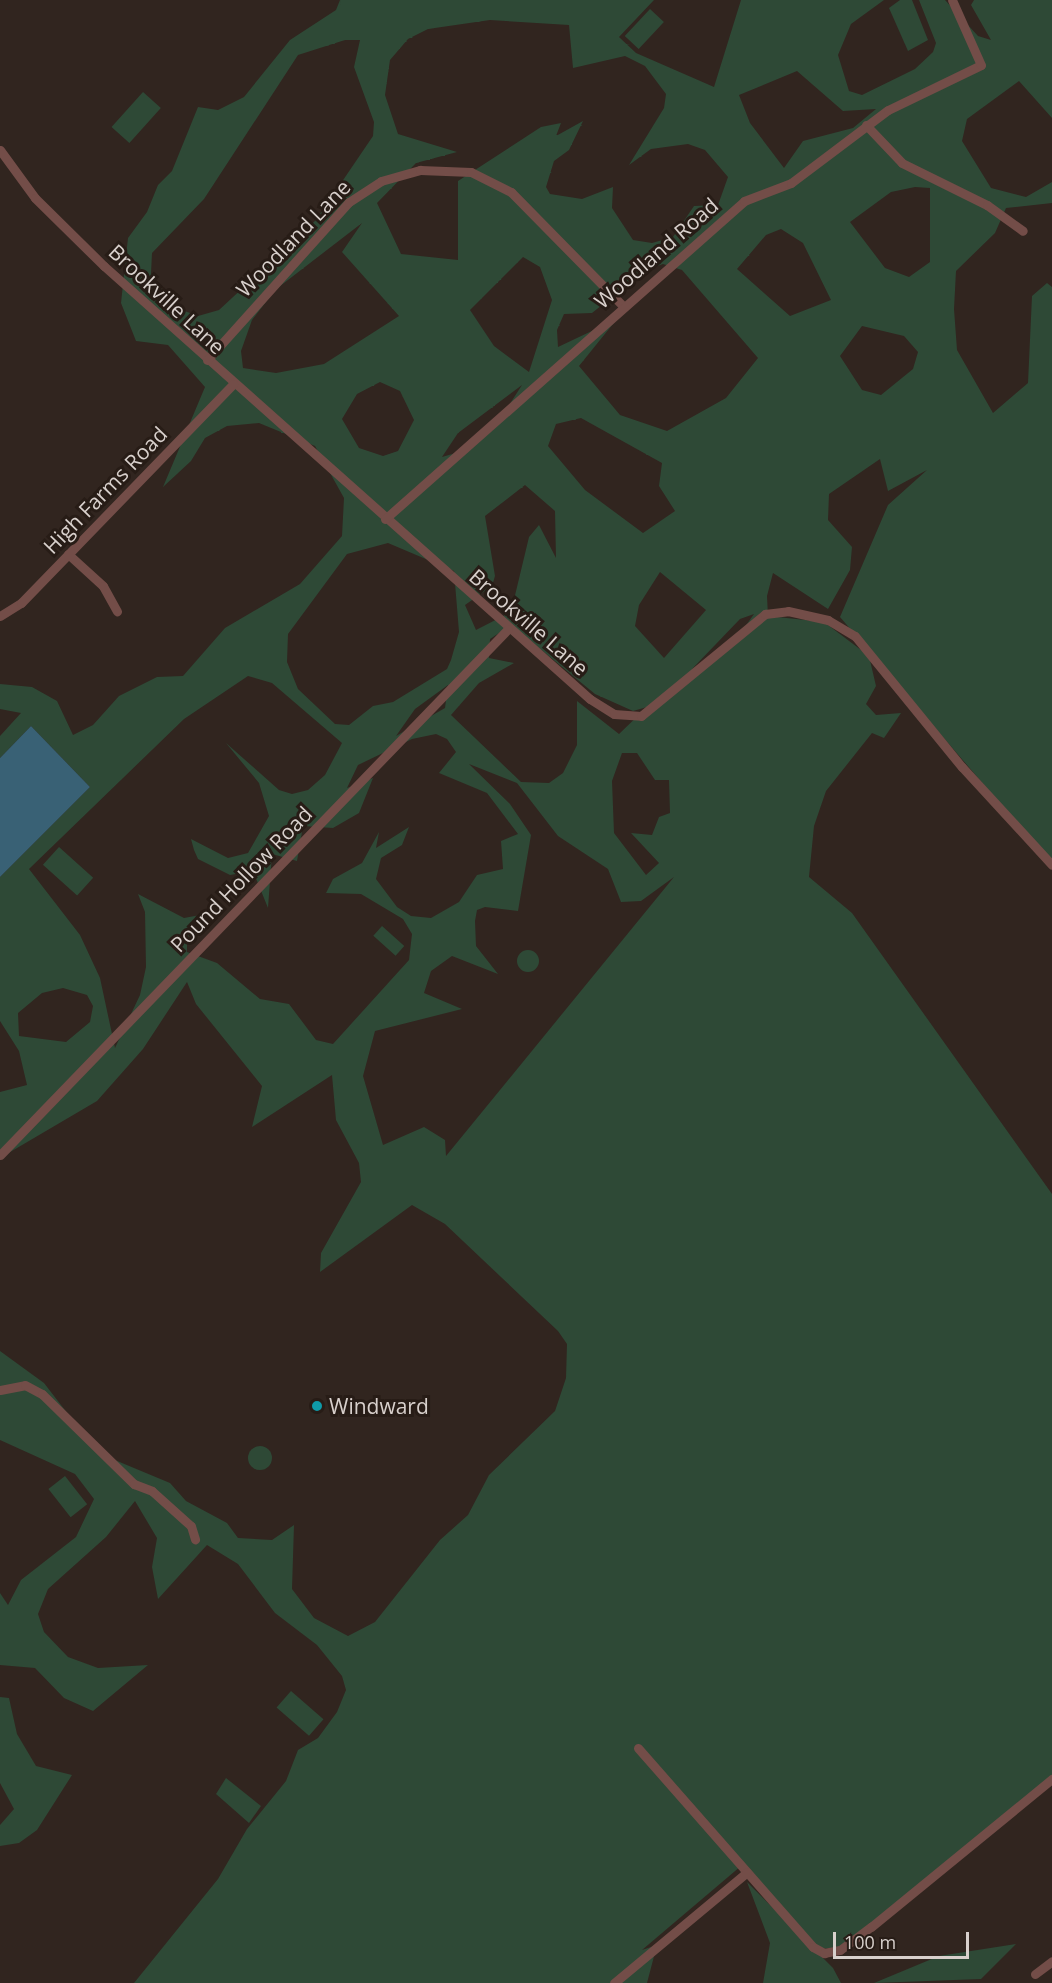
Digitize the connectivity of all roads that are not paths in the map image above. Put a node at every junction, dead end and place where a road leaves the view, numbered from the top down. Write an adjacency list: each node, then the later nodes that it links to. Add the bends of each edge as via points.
1 (952, 0): 2 (street, Woodland Road, via 983,62)
2 (866, 125): 4 (street, via 902,163 987,205); 5 (street, Woodland Road, via 791,183 744,201)
3 (0, 150): 6 (street, Brookville Lane, via 34,198)
4 (1023, 231)
5 (622, 306): 6 (street, Woodland Lane, via 511,192 471,172 420,170 381,181 349,202); 8 (street, Woodland Road)
6 (207, 360): 7 (street, Brookville Lane)
7 (233, 384): 8 (street, Brookville Lane); 9 (street, High Farms Road)
8 (385, 519): 12 (street, Brookville Lane)
9 (68, 554): 10 (street, via 103,586); 11 (street, High Farms Road, via 21,603)
10 (117, 611)
11 (0, 616)
12 (508, 629): 13 (street, Brookville Lane, via 590,699 627,718 649,711 765,614 788,611 828,620 855,636 962,767); 14 (street, Pound Hollow Road)
13 (1052, 865)
14 (0, 1155)
15 (0, 1390): 16 (street, via 26,1385 42,1394 134,1484 152,1491 191,1526)
16 (195, 1539)
17 (638, 1748): 19 (street)
18 (1052, 1779): 19 (street, via 835,1952 813,1947)
19 (747, 1872): 22 (street)
20 (1052, 1961): 21 (street)
21 (1035, 1974)
22 (614, 1983)

